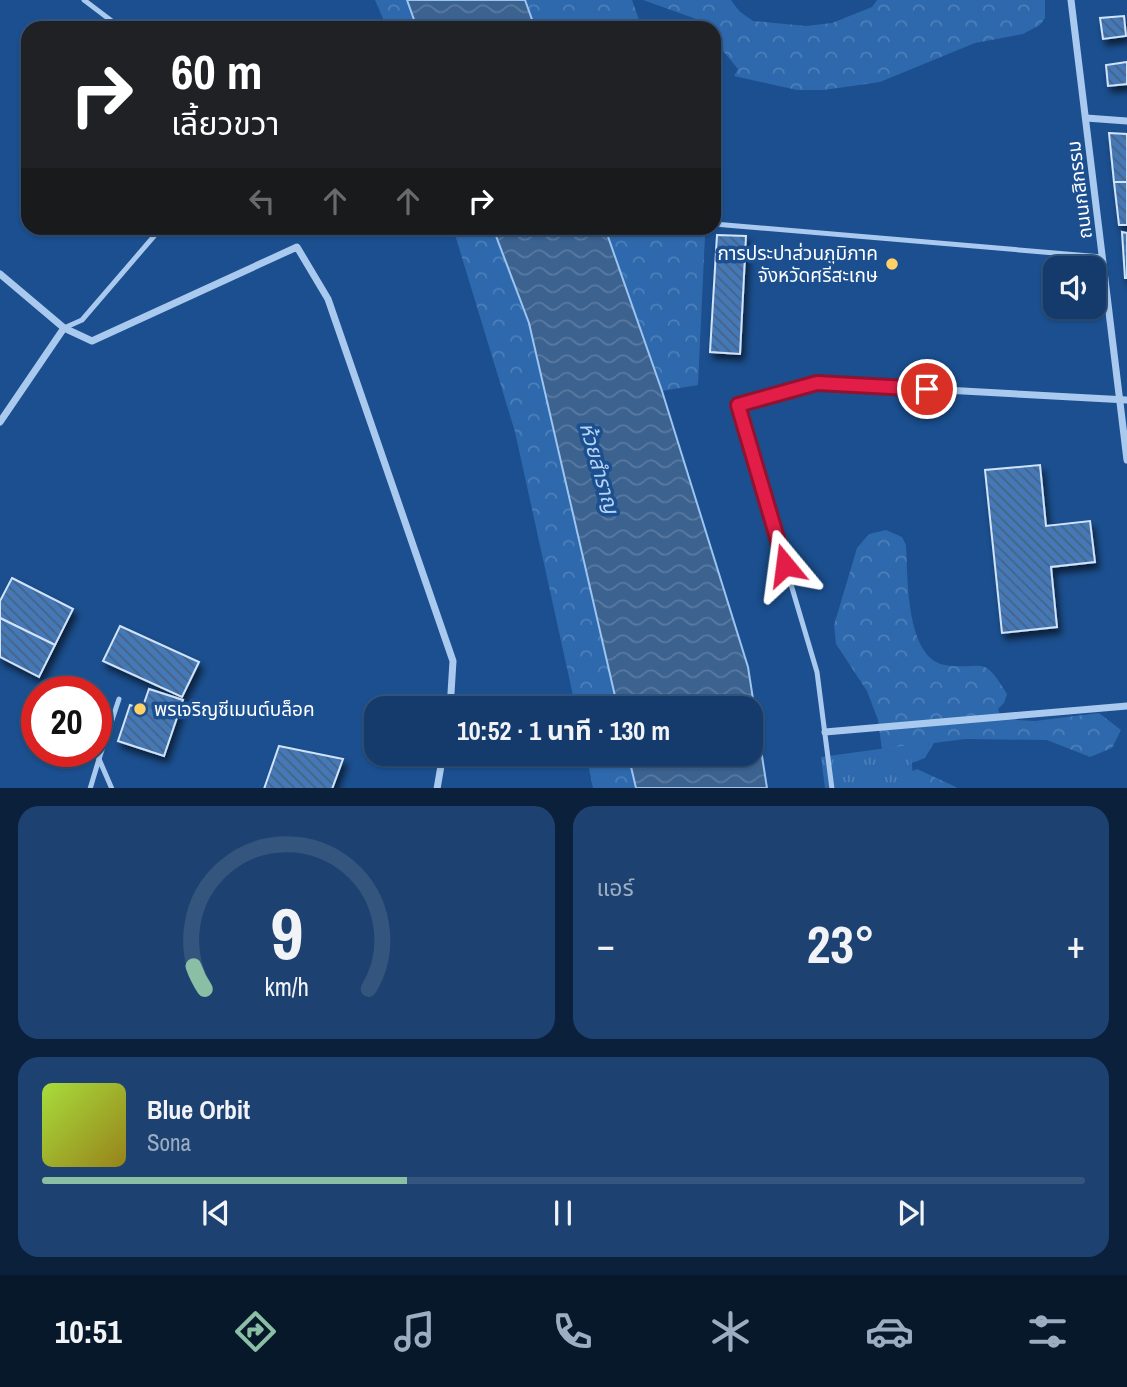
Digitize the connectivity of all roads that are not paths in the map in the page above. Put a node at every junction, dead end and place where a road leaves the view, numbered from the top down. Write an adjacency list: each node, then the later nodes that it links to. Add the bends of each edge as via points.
1 (84, 0): 3 (lane)
2 (1071, 0): 4 (street, ถนนกสิกรรม)
3 (112, 21)
4 (1086, 118): 5 (street); 9 (street, ถนนกสิกรรม)
5 (1127, 121)
6 (721, 225): 8 (lane)
7 (155, 235): 12 (lane, via 82,320)
8 (1090, 256)
9 (1102, 256)
10 (0, 274): 12 (street)
11 (1106, 284): 13 (street, ถนนกสิกรรม)
12 (64, 328): 15 (street); 17 (street, via 92,341 298,247 328,299 453,660)
13 (1123, 400): 14 (street, via 817,383); 16 (street, ถนนกสิกรรม)
14 (738, 405): 21 (lane, via 817,672)
15 (0, 422)
16 (1127, 460)
17 (451, 696)
18 (119, 699): 20 (lane)
19 (1127, 706): 21 (street)
20 (112, 720)
21 (825, 732): 28 (lane)
22 (441, 766): 27 (street)
23 (97, 767): 25 (lane)
24 (102, 767): 26 (lane)
25 (90, 788)
26 (112, 788)
27 (437, 788)
28 (832, 788)

